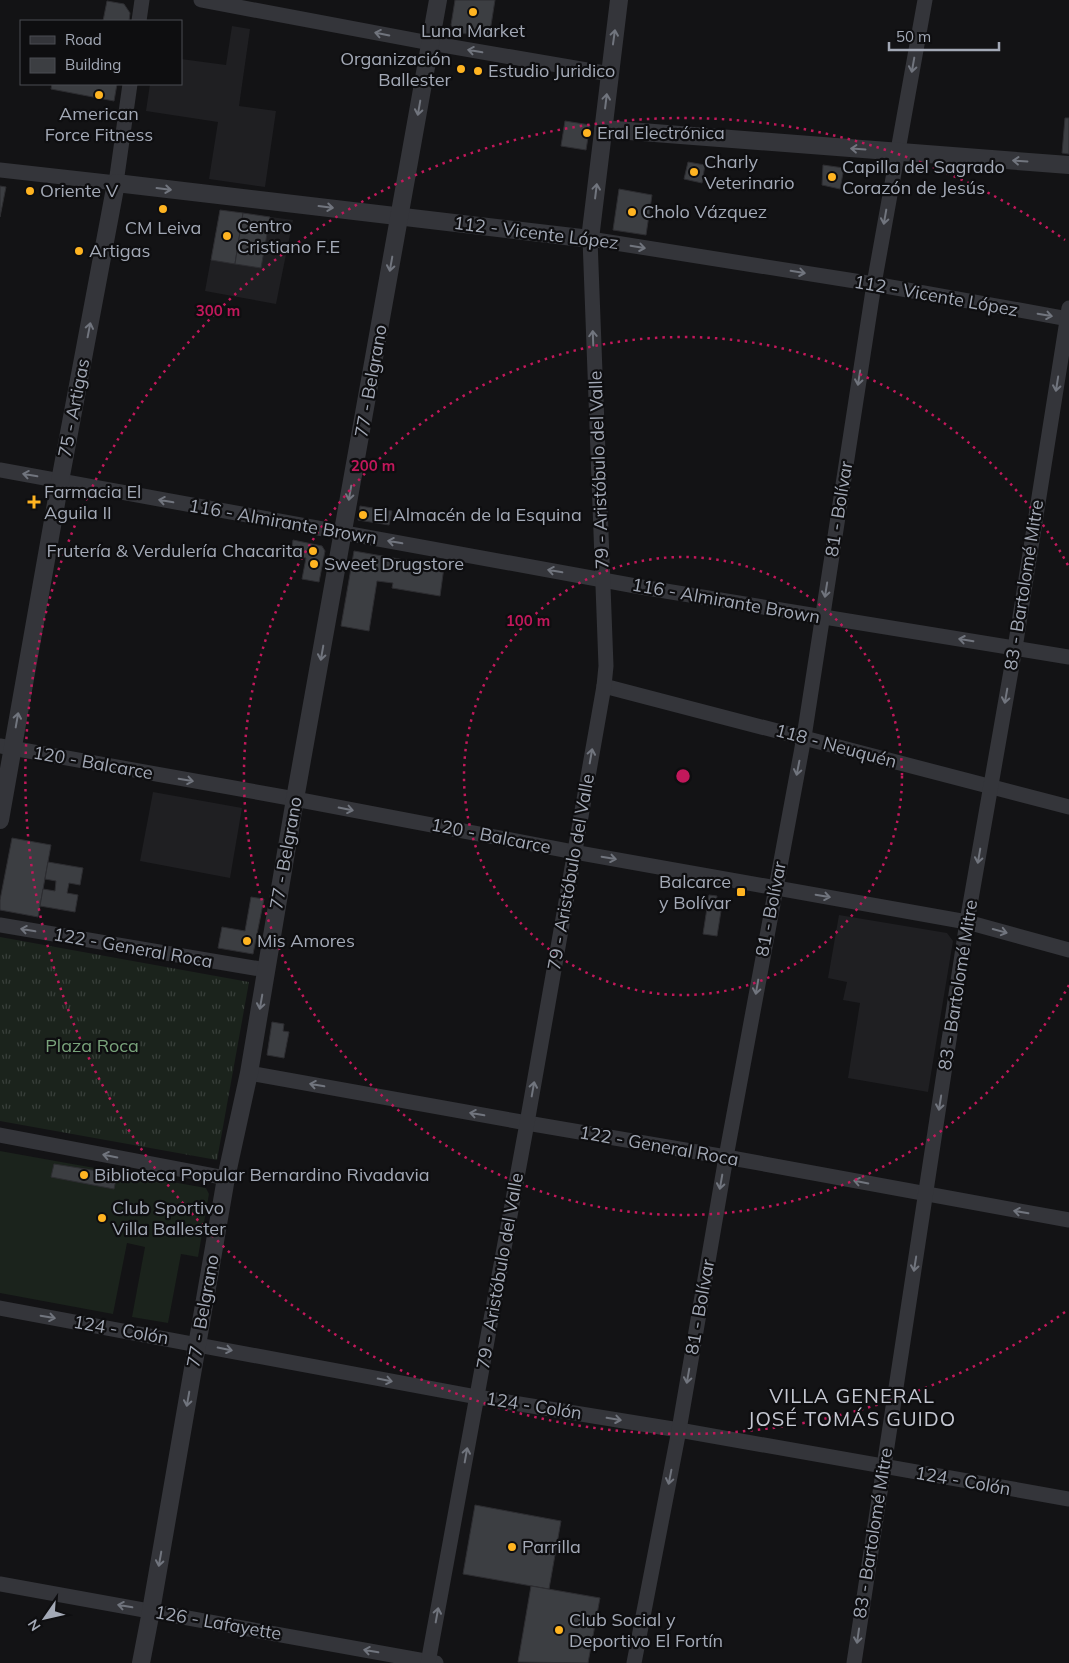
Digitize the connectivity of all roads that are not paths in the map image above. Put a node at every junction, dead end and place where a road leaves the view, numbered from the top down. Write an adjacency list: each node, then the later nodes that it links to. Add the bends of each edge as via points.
1 (142, 0): 6 (street)
2 (201, 0): 7 (street, one-way to 2)
3 (438, 0): 7 (street, 77 - Belgrano)
4 (619, 0): 8 (street, 79 - Aristóbulo del Valle, one-way to 4)
5 (924, 0): 11 (street, 81 - Bolívar, one-way to 11)
6 (139, 20)
7 (430, 43): 8 (street, one-way to 7); 15 (street, 77 - Belgrano, one-way to 15)
8 (610, 74): 10 (street, 79 - Aristóbulo del Valle, one-way to 8)
9 (130, 85): 14 (street, 75 - Artigas)
10 (603, 129): 11 (street, one-way to 10); 16 (street, 79 - Aristóbulo del Valle, one-way to 10)
11 (896, 152): 12 (street, one-way to 11); 17 (street, 81 - Bolívar, one-way to 17)
12 (1069, 165)
13 (0, 170): 14 (street, 112 - Vicente López)
14 (116, 183): 15 (street, 112 - Vicente López, one-way to 15); 20 (street, 75 - Artigas, one-way to 14)
15 (400, 216): 16 (street, 112 - Vicente López); 21 (street, 77 - Belgrano, one-way to 21)
16 (590, 239): 17 (street, 112 - Vicente López, one-way to 17); 22 (street, 79 - Aristóbulo del Valle, one-way to 16)
17 (874, 284): 18 (street, 112 - Vicente López, one-way to 18); 23 (street, 81 - Bolívar, one-way to 23)
18 (1068, 315): 24 (street, 83 - Bartolomé Mitre, one-way to 24)
19 (0, 470): 20 (street, 116 - Almirante Brown, one-way to 19)
20 (60, 481): 21 (street, 116 - Almirante Brown, one-way to 20); 28 (street, 75 - Artigas, one-way to 20)
21 (343, 533): 22 (street, 116 - Almirante Brown, one-way to 21); 30 (street, 77 - Belgrano, one-way to 30)
22 (603, 579): 23 (street, 116 - Almirante Brown); 26 (street, 79 - Aristóbulo del Valle)
23 (822, 618): 24 (street, 116 - Almirante Brown, one-way to 23); 27 (street, 81 - Bolívar)
24 (1014, 648): 25 (street, 116 - Almirante Brown); 29 (street, 83 - Bartolomé Mitre, one-way to 29)
25 (1069, 657)
26 (604, 686): 27 (street, 118 - Neuquén); 33 (street, 79 - Aristóbulo del Valle, one-way to 26)
27 (804, 737): 29 (street, 118 - Neuquén); 34 (street, 81 - Bolívar, one-way to 34)
28 (6, 748): 30 (street, 120 - Balcarce, one-way to 30); 32 (street, 75 - Artigas)
29 (991, 786): 31 (street, 118 - Neuquén); 35 (street, 83 - Bartolomé Mitre, one-way to 35)
30 (295, 799): 33 (street, 120 - Balcarce, one-way to 33); 38 (street, 77 - Belgrano)
31 (1069, 807)
32 (0, 820)
33 (574, 852): 34 (street, 120 - Balcarce, one-way to 34); 40 (street, 79 - Aristóbulo del Valle, one-way to 33)
34 (775, 888): 35 (street, 120 - Balcarce, one-way to 35); 42 (street, 81 - Bolívar, one-way to 42)
35 (967, 922): 37 (street, 120 - Balcarce, one-way to 37); 44 (street, 83 - Bartolomé Mitre, one-way to 44)
36 (0, 925): 38 (street, 122 - General Roca, one-way to 36)
37 (1069, 950)
38 (266, 970): 39 (street, 77 - Belgrano, one-way to 39)
39 (248, 1072): 40 (street, 122 - General Roca, one-way to 39); 43 (street, 77 - Belgrano)
40 (527, 1123): 42 (street, 122 - General Roca); 48 (street, 79 - Aristóbulo del Valle)
41 (0, 1135): 43 (street, one-way to 41)
42 (726, 1157): 44 (street, 122 - General Roca, one-way to 42); 49 (street, 81 - Bolívar, one-way to 49)
43 (226, 1178): 47 (street, 77 - Belgrano)
44 (926, 1194): 45 (street, 122 - General Roca, one-way to 44); 50 (street, 83 - Bartolomé Mitre, one-way to 50)
45 (1069, 1220)
46 (0, 1308): 47 (street, 124 - Colón, one-way to 47)
47 (197, 1344): 48 (street, 124 - Colón, one-way to 48); 53 (street, 77 - Belgrano, one-way to 53)
48 (477, 1397): 49 (street, 124 - Colón, one-way to 49); 55 (street, 79 - Aristóbulo del Valle, one-way to 48)
49 (679, 1430): 50 (street, 124 - Colón); 56 (street, 81 - Bolívar, one-way to 56)
50 (883, 1467): 51 (street, 124 - Colón); 57 (street, 83 - Bartolomé Mitre, one-way to 57)
51 (1069, 1499)
52 (0, 1584): 53 (street, 126 - Lafayette, one-way to 52)
53 (151, 1611): 54 (street, 77 - Belgrano); 55 (street, 126 - Lafayette, one-way to 53)
54 (141, 1663)
55 (431, 1663)
56 (634, 1663)
57 (854, 1663)

